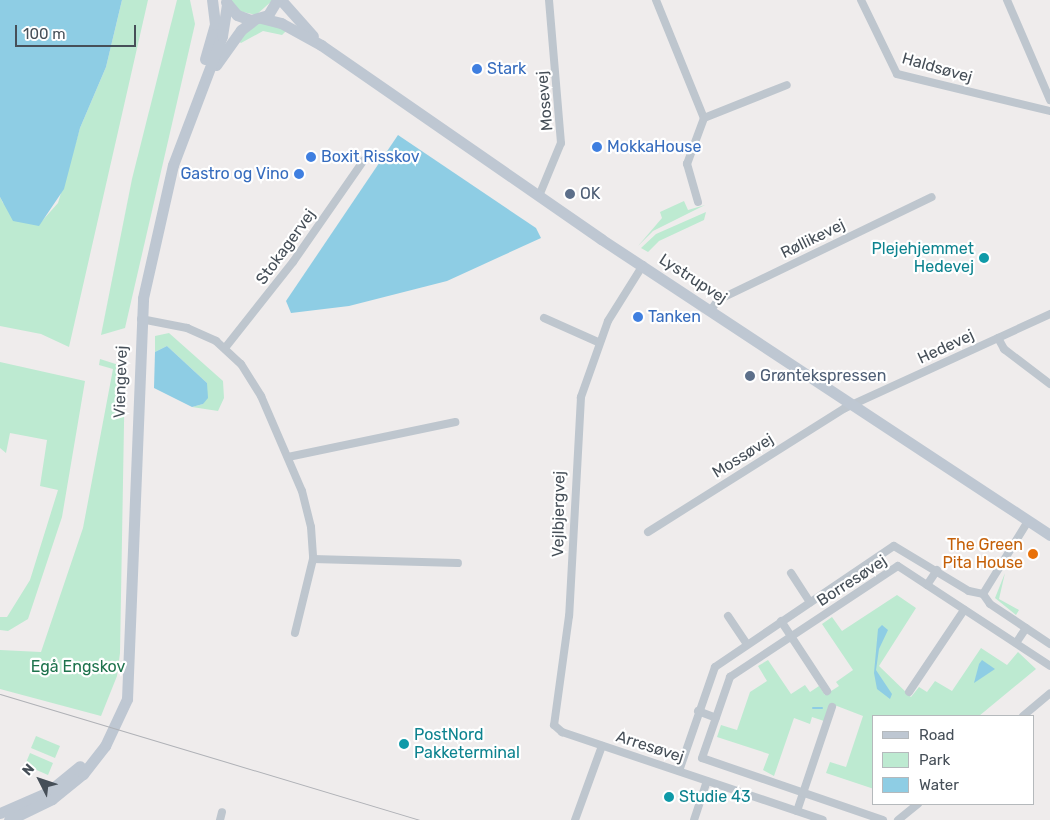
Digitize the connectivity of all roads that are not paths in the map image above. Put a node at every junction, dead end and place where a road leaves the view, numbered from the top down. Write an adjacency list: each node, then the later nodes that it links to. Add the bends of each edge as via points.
1 (212, 0): 15 (street, via 214,33)
2 (279, 0): 8 (street, Viengevej); 9 (street, Lystrupvej)
3 (549, 0): 17 (street, Mosevej, via 561,143)
4 (656, 0): 14 (street)
5 (861, 0): 13 (street, Haldsøvej, via 897,74)
6 (1007, 0): 12 (street)
7 (226, 2): 8 (street, Lystrupvej, via 237,15); 11 (street, Viengevej, via 224,31)
8 (258, 19): 9 (street, Lystrupvej, via 286,25); 11 (street, Viengevej, via 228,47)
9 (321, 45): 17 (street, Lystrupvej)
10 (787, 85): 14 (street)
11 (198, 98): 15 (street, Viengevej)
12 (1050, 100)
13 (1050, 111)
14 (704, 118): 19 (street, via 687,164)
15 (179, 147): 24 (street, Viengevej, via 151,253)
16 (364, 160): 27 (street, Stokagervej, via 293,262)
17 (540, 196): 20 (street, Lystrupvej)
18 (932, 197): 21 (street, Røllikevej, via 718,300)
19 (698, 202)
20 (643, 265): 21 (street, Lystrupvej); 26 (street, Vejlbjergvej)
21 (711, 310): 29 (street, Lystrupvej)
22 (1050, 314): 25 (street, Hedevej)
23 (544, 318): 26 (street)
24 (141, 319): 27 (street, via 187,328); 66 (street, Viengevej, via 129,675 106,730 90,754 63,781)
25 (998, 338): 28 (street, via 1007,352); 29 (street, Hedevej)
26 (598, 342): 59 (street, Vejlbjergvej, via 576,423 569,616 554,725)
27 (225, 348): 31 (street, via 250,377)
28 (1050, 384)
29 (853, 404): 32 (street, Lystrupvej); 33 (street, Mossøvej)
30 (455, 422): 31 (street)
31 (288, 457): 35 (street, via 307,508)
32 (1028, 521): 34 (street, Lystrupvej); 40 (street)
33 (648, 532)
34 (1050, 535)
35 (313, 559): 36 (street); 46 (street)
36 (458, 563)
37 (937, 570): 39 (street); 40 (street, Borresøvej, via 969,591); 41 (street, Borresøvej, via 896,545)
38 (791, 574): 41 (street, Borresøvej)
39 (927, 585): 42 (street, Borresøvej); 47 (street, Borresøvej, via 898,566)
40 (983, 594): 45 (street, via 990,604)
41 (810, 602): 44 (street, Borresøvej)
42 (964, 610): 48 (street, Borresøvej); 53 (street)
43 (728, 616): 49 (street)
44 (781, 621): 47 (street); 49 (street, Borresøvej)
45 (1026, 628): 48 (street); 50 (street)
46 (295, 632)
47 (791, 637): 52 (street); 58 (street, Borresøvej, via 730,677)
48 (1016, 643): 51 (street, Borresøvej)
49 (747, 644): 56 (street, Borresøvej, via 714,669)
50 (1050, 644)
51 (1050, 666)
52 (827, 691)
53 (909, 692)
54 (1050, 693): 57 (street)
55 (832, 707): 62 (street)
56 (698, 712): 58 (street); 60 (street, Borresøvej)
57 (1024, 715)
58 (716, 718): 62 (street, Borresøvej, via 702,758)
59 (602, 746): 60 (street, Arresøvej); 68 (street, Arresøvej)
60 (678, 771): 61 (street, Arresøvej)
61 (707, 781): 64 (street, Arresøvej); 69 (street)
62 (803, 793): 64 (street); 71 (street)
63 (917, 805): 72 (street)
64 (797, 811): 70 (street, Arresøvej)
65 (0, 814): 66 (street)
66 (20, 815): 67 (street)
67 (9, 820)
68 (575, 820)
69 (694, 820)
70 (823, 820)
71 (883, 820)
72 (898, 820)

